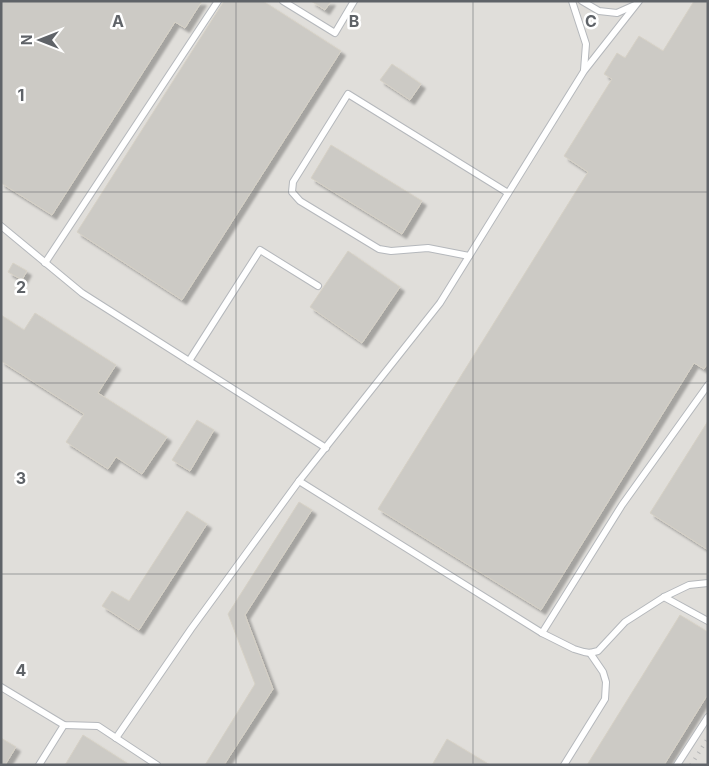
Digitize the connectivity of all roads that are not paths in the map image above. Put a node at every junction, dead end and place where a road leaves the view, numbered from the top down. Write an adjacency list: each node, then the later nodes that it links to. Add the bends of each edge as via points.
1 (218, 1): 11 (lane)
2 (283, 1): 3 (lane, via 335,33)
3 (354, 1)
4 (572, 1): 7 (lane, via 586,44)
5 (582, 1): 6 (lane, via 599,11 617,13)
6 (638, 3): 7 (lane)
7 (584, 71): 8 (lane)
8 (508, 193): 10 (lane); 10 (lane, via 348,94 294,182 292,192 300,201 379,249 428,248)
9 (1, 226): 11 (lane)
10 (469, 256): 15 (lane, via 440,303)
11 (45, 263): 13 (lane, via 82,293)
12 (318, 286): 13 (lane, via 260,250)
13 (189, 361): 15 (lane)
14 (708, 385): 20 (lane, via 622,504)
15 (326, 448): 16 (lane)
16 (299, 481): 20 (lane); 25 (lane, via 190,629)
17 (708, 583): 18 (lane, via 689,585)
18 (664, 597): 19 (lane); 21 (lane, via 626,622 598,651)
19 (708, 621)
20 (542, 633): 21 (lane)
21 (590, 653): 28 (lane, via 603,672 605,699)
22 (1, 686): 24 (lane)
23 (708, 717): 29 (lane)
24 (64, 725): 25 (lane, via 98,726); 26 (lane)
25 (116, 738): 27 (lane)
26 (39, 765)
27 (157, 765)
28 (564, 765)
29 (677, 765)

